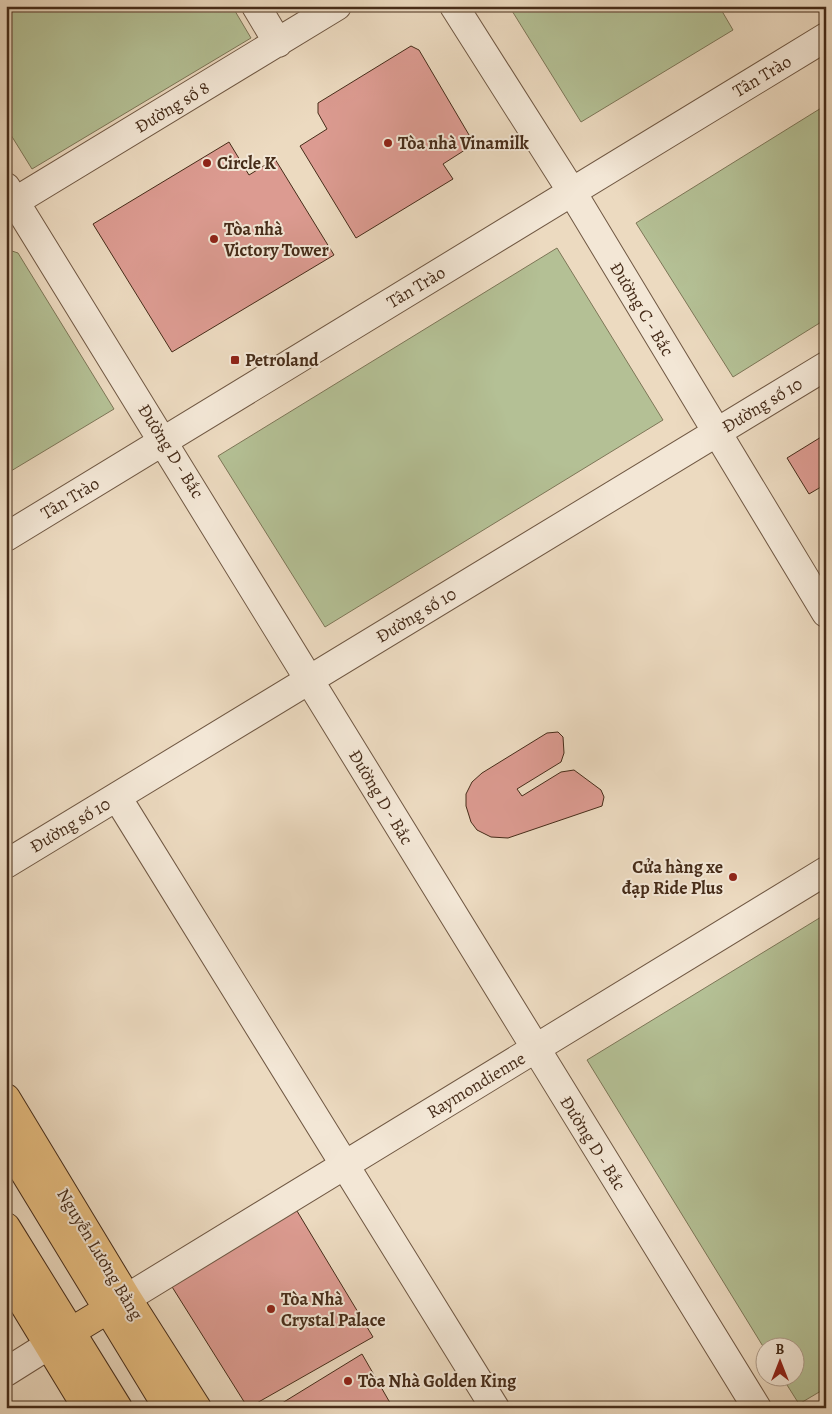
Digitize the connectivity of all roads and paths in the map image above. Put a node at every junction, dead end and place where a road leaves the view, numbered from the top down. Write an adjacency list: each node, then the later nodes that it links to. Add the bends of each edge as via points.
1 (256, 6): 5 (street)
2 (337, 6): 5 (street, Đường số 8)
3 (454, 6): 6 (street, Đường C - Bắc)
4 (826, 37): 6 (street, Tân Trào)
5 (278, 43): 7 (street, Đường số 8)
6 (572, 192): 9 (street, Đường C - Bắc); 10 (street, Tân Trào)
7 (9, 198): 10 (street, Đường D - Bắc)
8 (826, 366): 9 (street, Đường số 10)
9 (716, 432): 12 (street, Đường C - Bắc); 13 (street, Đường số 10)
10 (165, 440): 11 (street, Tân Trào); 13 (street, Đường D - Bắc)
11 (6, 537)
12 (826, 613)
13 (310, 680): 14 (street, Đường số 10); 17 (street, Đường D - Bắc)
14 (117, 797): 15 (street, Đường số 10); 20 (street)
15 (6, 864)
16 (826, 871): 17 (street, Raymondienne)
17 (535, 1049): 20 (street, Raymondienne); 31 (street, Đường D - Bắc)
18 (6, 1098): 23 (main road, Nguyễn Lương Bằng)
19 (6, 1142): 23 (main road, Nguyễn Lương Bằng)
20 (345, 1165): 23 (street, Raymondienne); 30 (street)
21 (6, 1227): 24 (main road)
22 (6, 1275): 24 (main road)
23 (118, 1304): 24 (main road); 28 (main road, Nguyễn Lương Bằng); 29 (main road, Nguyễn Lương Bằng)
24 (60, 1339): 25 (street); 26 (main road); 27 (main road)
25 (6, 1372)
26 (87, 1408)
27 (118, 1408)
28 (168, 1408)
29 (196, 1408)
30 (495, 1408)
31 (757, 1408)

